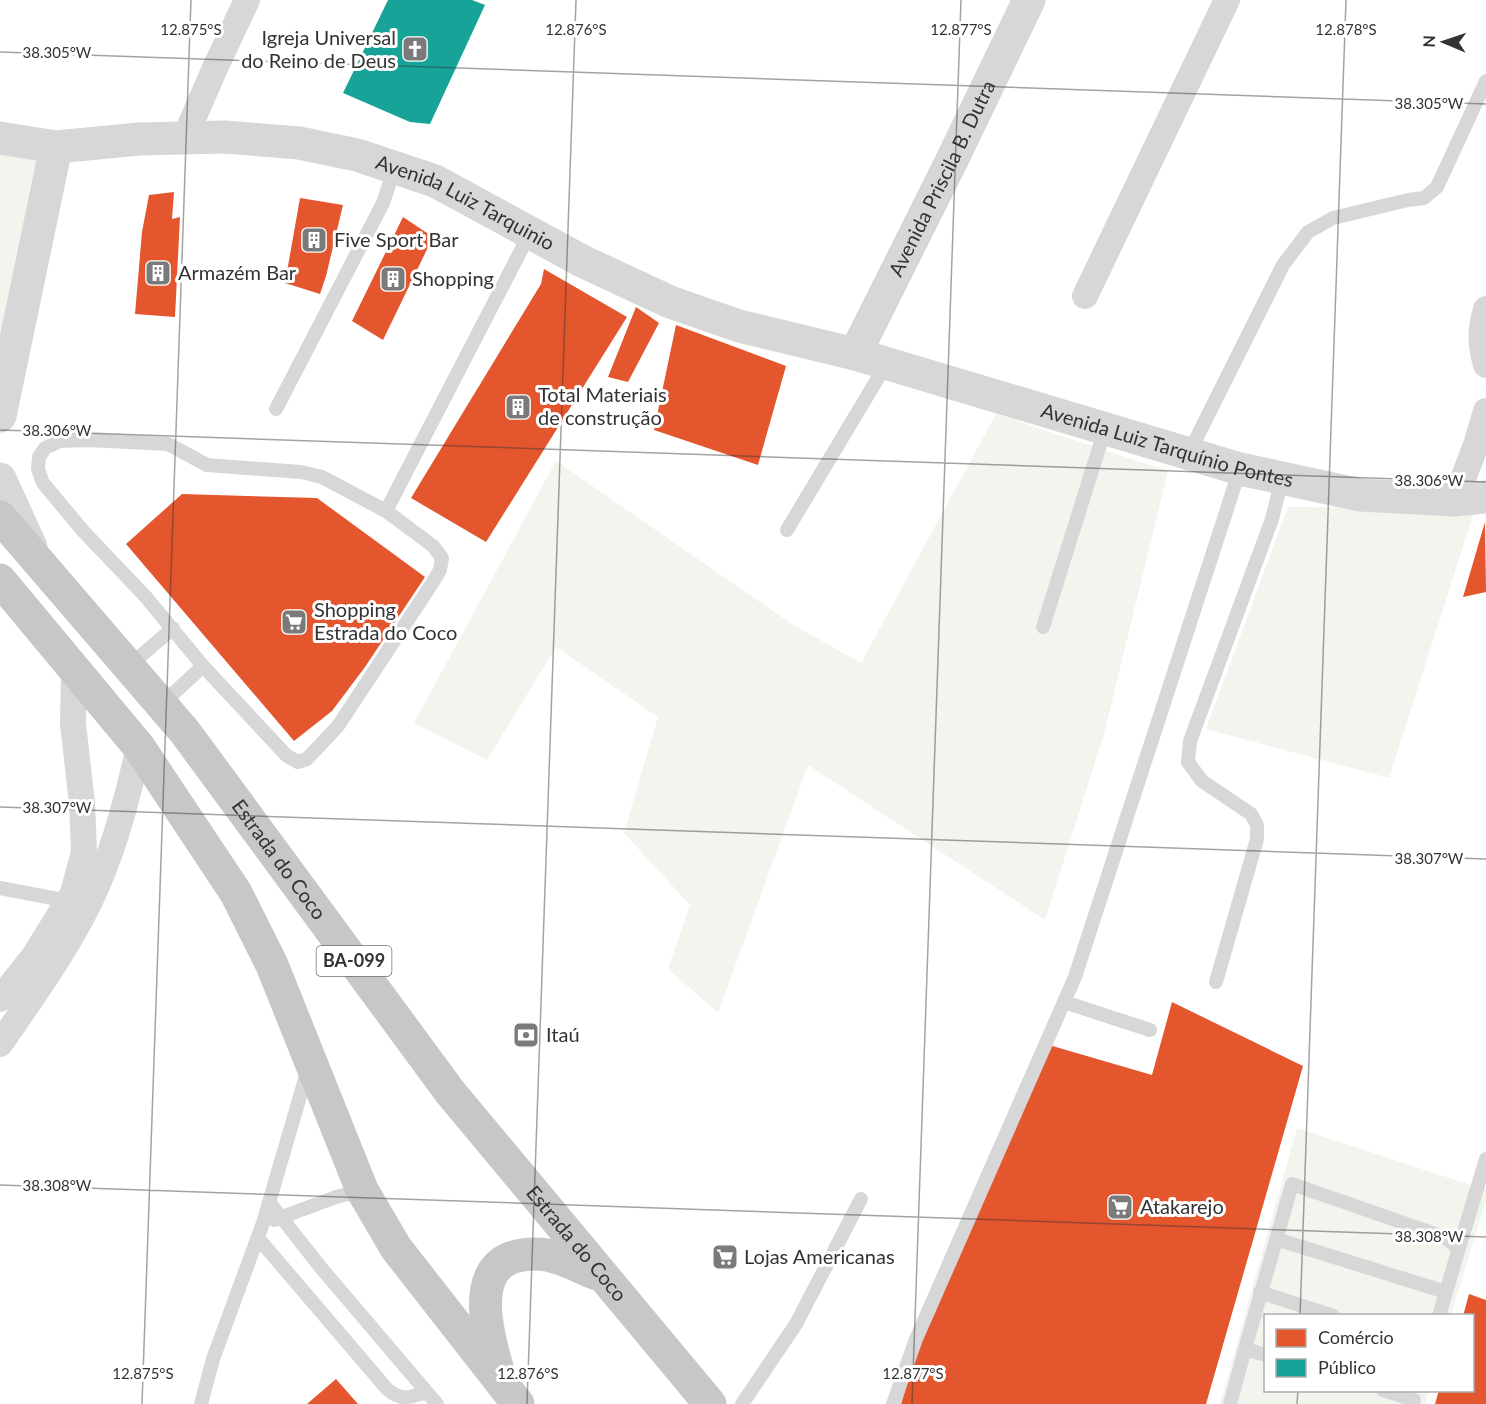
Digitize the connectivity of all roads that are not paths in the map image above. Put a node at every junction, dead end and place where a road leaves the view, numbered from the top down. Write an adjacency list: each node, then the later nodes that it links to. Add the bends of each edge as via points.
1 (247, 0): 5 (street)
2 (1029, 0): 12 (street, Avenida Priscila B. Dutra)
3 (1227, 0): 10 (street)
4 (1486, 81): 19 (lane, via 1437,187 1424,198 1334,218 1308,232 1283,265)
5 (185, 137): 7 (street, Avenida Luiz Tarquinio); 8 (street, Avenida Luiz Tarquinio, via 299,144)
6 (0, 138): 7 (street, Avenida Luiz Tarquinio)
7 (56, 147): 17 (street)
8 (395, 167): 9 (street, Avenida Luiz Tarquinio, via 435,181); 15 (lane, via 383,203)
9 (531, 233): 12 (street, Avenida Luiz Tarquinio, via 670,302 739,326); 24 (lane)
10 (1085, 296)
11 (1486, 309): 14 (street, via 1480,345)
12 (855, 354): 13 (street, Avenida Luiz Tarquínio Pontes)
13 (887, 363): 18 (street, Avenida Luiz Tarquínio Pontes); 26 (lane)
14 (1486, 365)
15 (276, 409)
16 (1486, 411): 23 (street, via 1476,445)
17 (0, 416)
18 (1105, 429): 19 (street, Avenida Luiz Tarquínio Pontes); 30 (lane)
19 (1189, 454): 20 (street, Avenida Luiz Tarquínio Pontes)
20 (1240, 469): 22 (street, Avenida Luiz Tarquínio Pontes); 41 (lane)
21 (0, 479): 27 (street)
22 (1282, 479): 23 (street, Avenida Luiz Tarquínio Pontes, via 1360,495); 39 (lane, via 1272,519 1190,741 1188,762 1202,781 1251,814 1257,825 1257,839)
23 (1470, 498)
24 (386, 511): 31 (lane, via 322,477 207,465 168,444 88,440 60,441 45,448 39,457 43,483); 32 (lane, via 433,546 442,558 440,570 338,726 307,759 298,762 287,756)
25 (0, 517): 27 (highway, Estrada do Coco / BA-099)
26 (787, 530)
27 (36, 560): 33 (highway, Estrada do Coco / BA-099)
28 (0, 580): 29 (highway)
29 (15, 613): 34 (highway)
30 (1043, 627)
31 (173, 628): 32 (lane); 33 (lane)
32 (203, 666): 35 (lane)
33 (129, 667): 35 (highway, Estrada do Coco / BA-099)
34 (74, 670): 36 (highway); 38 (street, via 73,724 84,852 73,893)
35 (162, 705): 54 (highway, Estrada do Coco / BA-099, via 450,1092)
36 (139, 747): 38 (street, via 127,798 96,888); 44 (highway, via 236,893 273,965)
37 (0, 888): 38 (lane)
38 (76, 906): 40 (street, via 69,939)
39 (1216, 982)
40 (10, 999): 43 (street)
41 (1064, 1002): 42 (lane); 70 (lane, via 916,1339)
42 (1150, 1030)
43 (0, 1044)
44 (310, 1061): 46 (highway); 48 (lane)
45 (1486, 1159): 53 (lane)
46 (362, 1190): 49 (lane); 63 (highway, via 396,1248)
47 (861, 1199): 69 (lane, via 796,1324)
48 (270, 1203): 49 (lane); 50 (lane)
49 (282, 1218): 50 (lane); 61 (lane)
50 (264, 1223): 51 (lane)
51 (258, 1238): 61 (lane, via 387,1389 396,1397 408,1398); 66 (lane, via 213,1359)
52 (1276, 1239): 53 (lane, via 1292,1184 1444,1237); 55 (lane); 56 (lane)
53 (1459, 1248): 56 (lane)
54 (603, 1277): 63 (highway, via 557,1257 531,1253 509,1258 493,1271 486,1292 486,1319 490,1344); 68 (highway, Estrada do Coco / BA-099)
55 (1260, 1292): 57 (lane); 59 (lane)
56 (1446, 1292): 58 (lane)
57 (1327, 1314)
58 (1440, 1314)
59 (1245, 1349): 60 (lane); 65 (lane)
60 (1264, 1354)
61 (427, 1392): 67 (lane)
62 (1391, 1392): 64 (lane)
63 (511, 1395)
64 (1415, 1398)
65 (1234, 1403)
66 (201, 1404)
67 (437, 1404)
68 (710, 1404)
69 (742, 1404)
70 (893, 1404)

